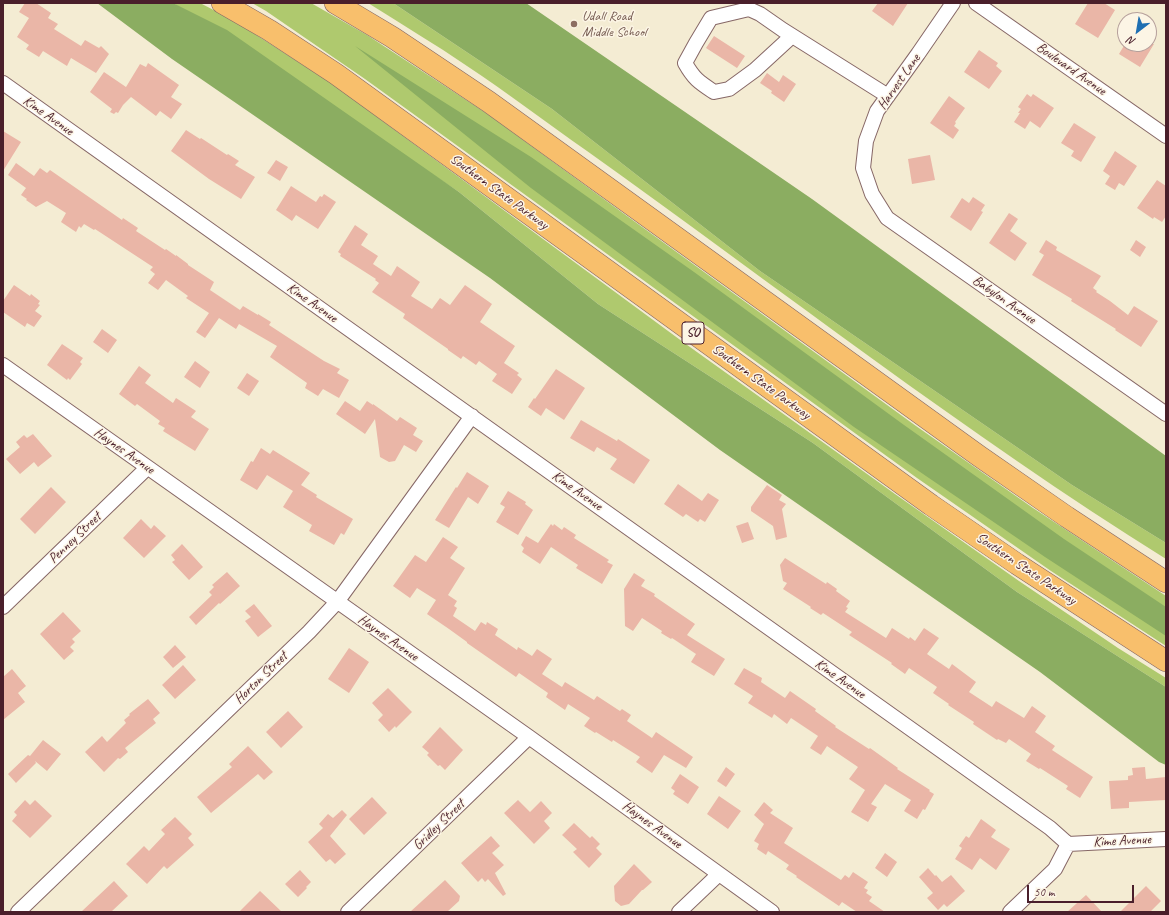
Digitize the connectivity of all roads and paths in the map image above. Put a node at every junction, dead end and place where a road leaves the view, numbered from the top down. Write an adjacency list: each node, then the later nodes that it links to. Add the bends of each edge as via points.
1 (222, 3): 17 (highway, Southern State Parkway / SO, via 336,74 931,505 1023,569)
2 (335, 3): 14 (highway, via 392,37 494,106 979,456)
3 (954, 3): 7 (street, Harvest Lane)
4 (976, 3): 8 (street, Boulevard Avenue)
5 (792, 36): 5 (street, via 749,9 711,18 685,63 699,83 714,92 729,89 755,70); 7 (street)
6 (3, 83): 12 (street, Kime Avenue)
7 (888, 96): 9 (street, Harvest Lane, via 877,111 866,141)
8 (1166, 136)
9 (863, 168): 11 (street, Babylon Avenue, via 872,194 887,218)
10 (3, 365): 13 (street, Haynes Avenue)
11 (1166, 414)
12 (472, 416): 15 (street, Horton Street); 20 (street, Kime Avenue)
13 (147, 468): 15 (street, Haynes Avenue); 16 (street, Penney Street)
14 (1166, 582)
15 (337, 602): 18 (street, Haynes Avenue); 22 (street, Horton Street, via 309,632)
16 (3, 608)
17 (1166, 661)
18 (529, 737): 21 (street, Haynes Avenue); 23 (street, Gridley Street)
19 (1166, 839): 20 (street, Kime Avenue)
20 (1068, 844): 26 (street, via 1056,869)
21 (719, 874): 24 (street); 25 (street, Haynes Avenue)
22 (18, 912)
23 (348, 912)
24 (679, 912)
25 (772, 912)
26 (1010, 912)

